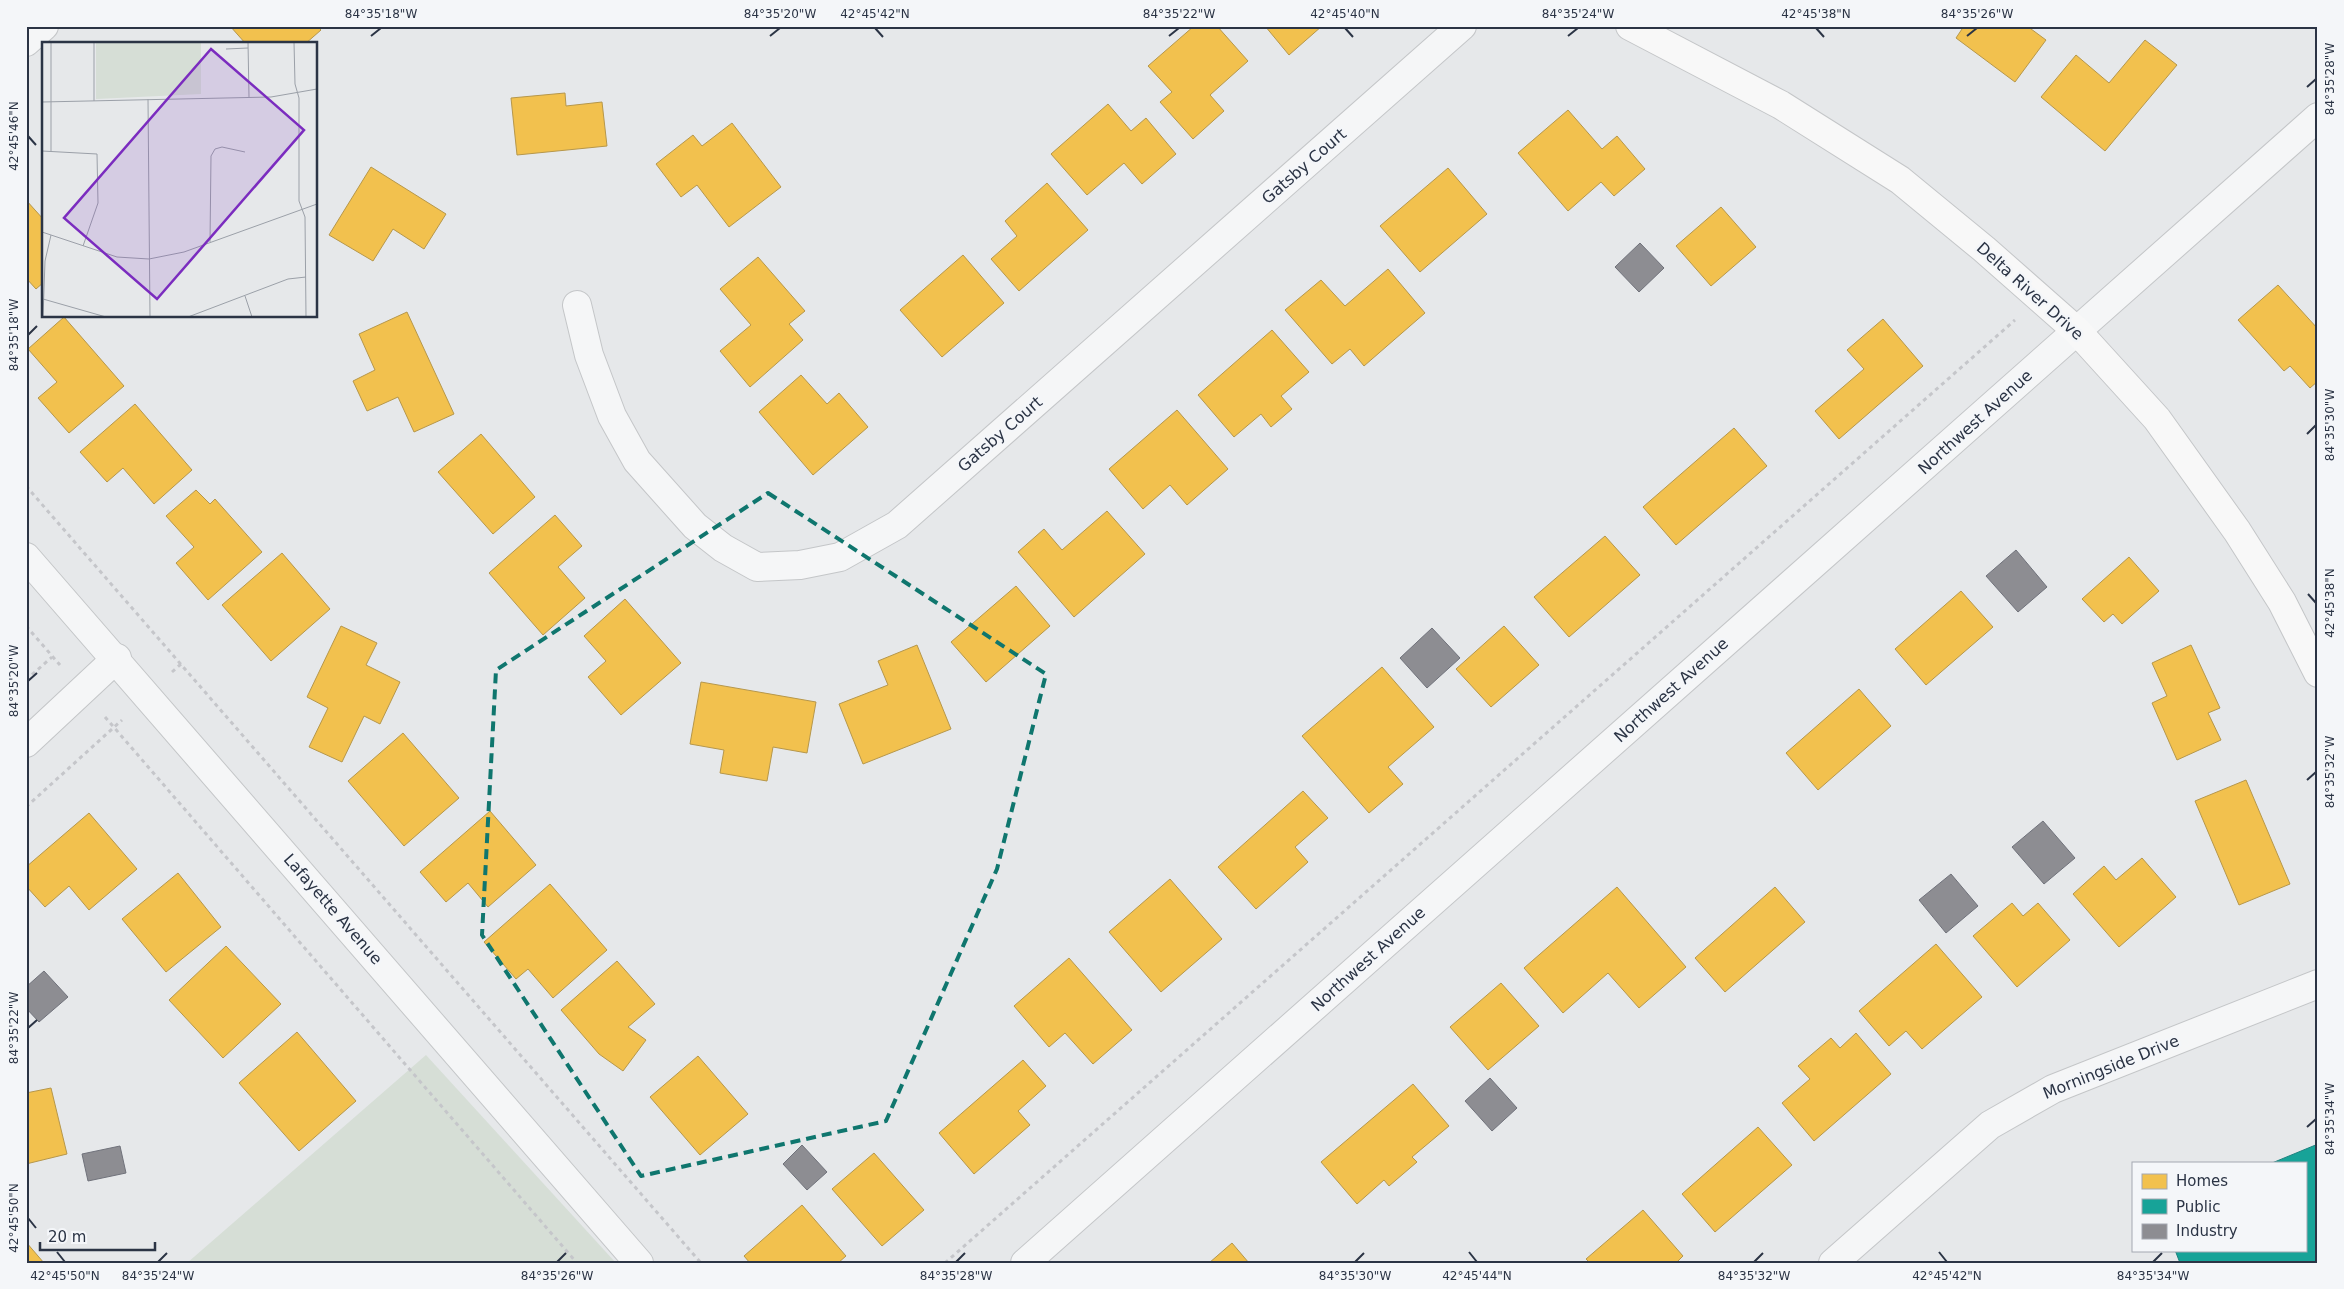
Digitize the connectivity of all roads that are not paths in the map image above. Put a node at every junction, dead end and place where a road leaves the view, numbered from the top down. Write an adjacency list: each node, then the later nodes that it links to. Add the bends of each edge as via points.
1 (44, 26): 4 (street)
2 (1462, 26): 6 (street, Gatsby Court, via 897,525 840,557 800,565 757,567 723,548 695,526 637,461 612,416 589,355)
3 (1630, 26): 7 (street, Delta River Drive, via 1780,105 1900,180)
4 (26, 42)
5 (2318, 117): 7 (street, Northwest Avenue)
6 (577, 305)
7 (2077, 331): 10 (street, Delta River Drive, via 2157,419 2237,531 2282,602); 14 (street, Northwest Avenue)
8 (26, 557): 9 (street, Lafayette Avenue)
9 (117, 658): 11 (street); 13 (street, Lafayette Avenue)
10 (2318, 673)
11 (26, 743)
12 (2318, 984): 15 (street, Morningside Drive, via 2053,1089 1990,1125)
13 (639, 1263)
14 (1025, 1263)
15 (1833, 1263)

